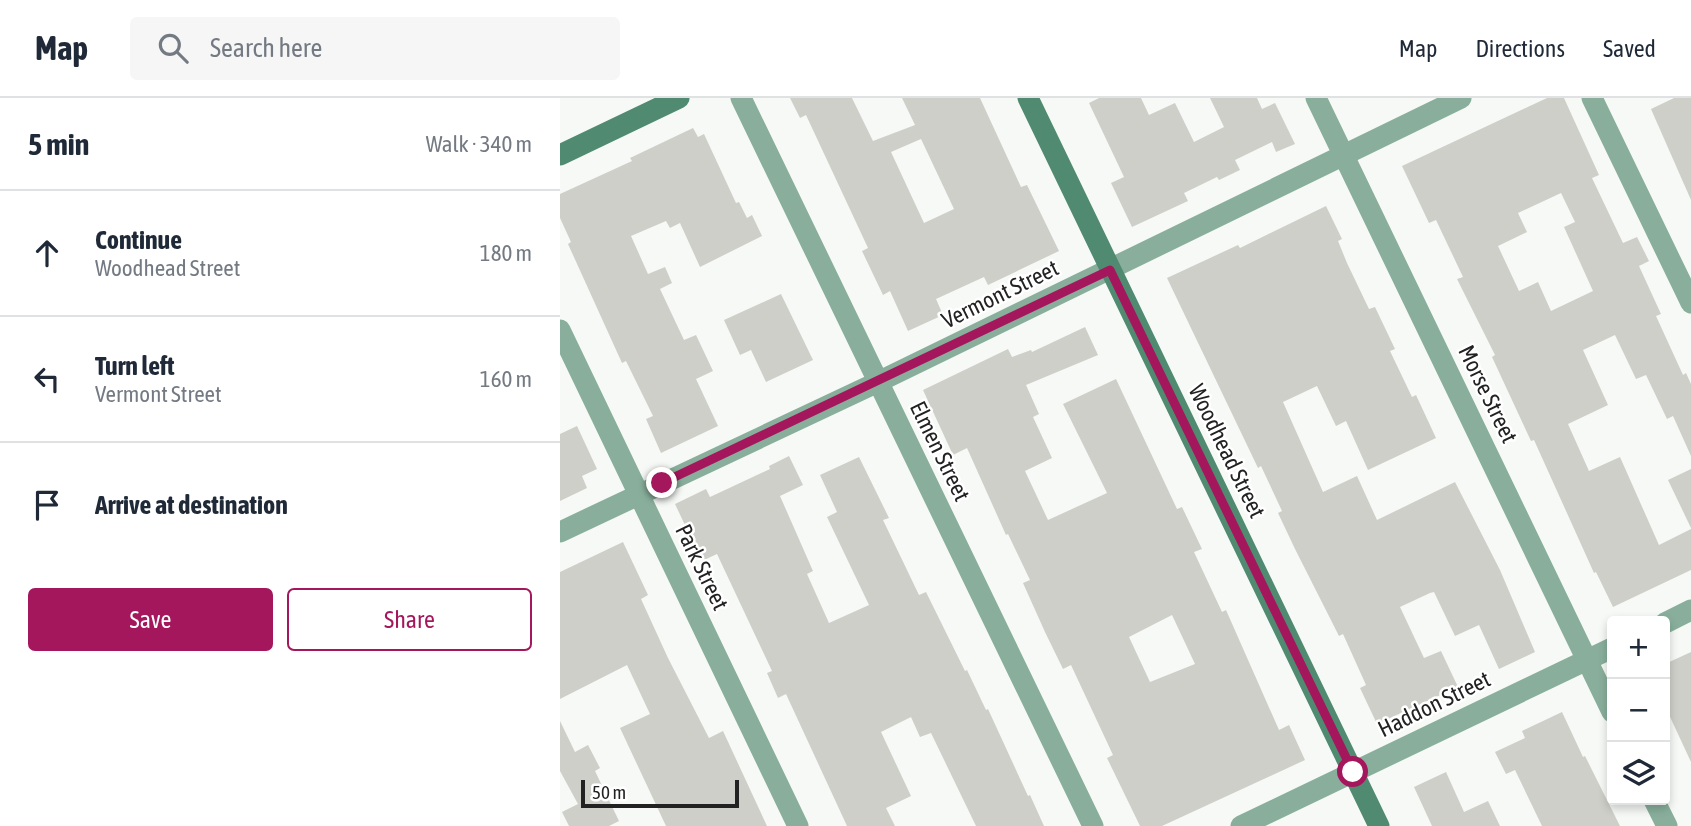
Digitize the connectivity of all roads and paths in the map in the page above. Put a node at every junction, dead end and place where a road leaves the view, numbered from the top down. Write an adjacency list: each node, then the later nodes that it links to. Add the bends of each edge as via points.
1 (679, 98): 7 (street)
2 (741, 98): 12 (street, Elmen Street)
3 (1028, 98): 9 (street, Woodhead Street)
4 (1316, 98): 8 (street, Morse Street)
5 (1461, 98): 8 (street, Vermont Street)
6 (1592, 98): 10 (street)
7 (560, 155)
8 (1344, 156): 9 (street, Vermont Street); 18 (street, Morse Street)
9 (1110, 270): 12 (street, Vermont Street); 20 (street, Woodhead Street)
10 (1691, 303)
11 (560, 330): 13 (street, Park Street)
12 (878, 382): 13 (street, Vermont Street); 23 (street, Elmen Street)
13 (639, 494): 14 (street, Vermont Street); 22 (street, Park Street)
14 (560, 532)
15 (1691, 610): 16 (street)
16 (1670, 620)
17 (1607, 650): 18 (street, Haddon Street)
18 (1587, 660): 19 (street, Morse Street); 20 (street, Haddon Street)
19 (1607, 702)
20 (1353, 772): 24 (street, Haddon Street); 25 (street, Woodhead Street)
21 (1656, 805): 26 (street)
22 (798, 826)
23 (1093, 826)
24 (1241, 826)
25 (1379, 826)
26 (1667, 826)

